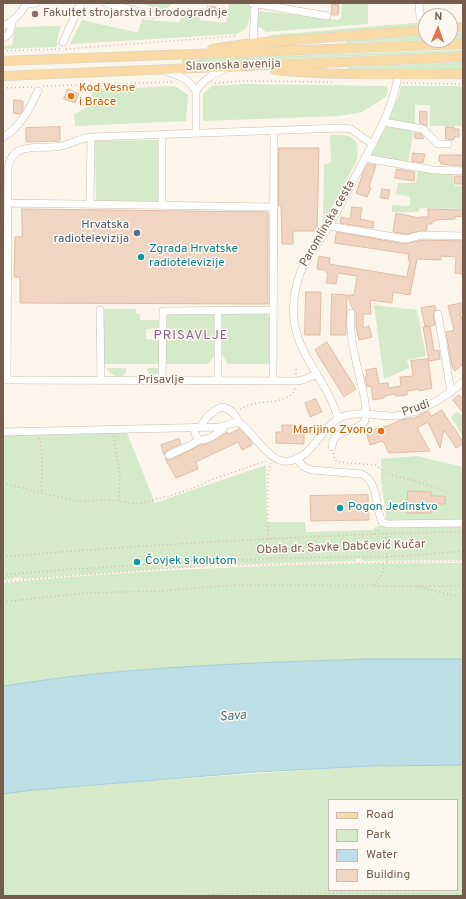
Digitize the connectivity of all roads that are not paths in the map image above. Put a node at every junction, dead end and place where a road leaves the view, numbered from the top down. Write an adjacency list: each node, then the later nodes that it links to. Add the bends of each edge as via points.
1 (26, 3): 2 (street); 8 (street)
2 (36, 3)
3 (81, 3): 12 (street)
4 (106, 3): 6 (street)
5 (254, 3): 7 (street); 13 (street)
6 (152, 15)
7 (328, 16)
8 (12, 23): 9 (street); 11 (street, via 9,34)
9 (3, 26)
10 (418, 31): 13 (main road)
11 (3, 38)
12 (63, 42)
13 (253, 43): 15 (main road)
14 (463, 44): 15 (main road, Slavonska avenija)
15 (191, 54): 17 (main road, Slavonska avenija)
16 (463, 57): 18 (main road, Slavonska avenija)
17 (3, 62)
18 (248, 66): 19 (main road, Slavonska avenija); 23 (main road)
19 (229, 67): 20 (main road, Slavonska avenija); 24 (street, via 206,79)
20 (160, 69): 22 (main road, Slavonska avenija); 24 (street, via 184,78)
21 (463, 74): 23 (main road)
22 (3, 76)
23 (397, 79): 26 (street, Paromlinska cesta)
24 (197, 89): 28 (street)
25 (38, 91): 30 (street, via 18,125)
26 (384, 122): 32 (street, Paromlinska cesta); 33 (street, via 423,129 438,144)
27 (274, 131): 28 (street); 32 (street, via 346,128 357,132); 39 (street)
28 (196, 133): 29 (street)
29 (162, 134): 31 (street); 38 (street)
30 (3, 137)
31 (91, 137): 36 (street, via 63,146 26,148 15,152 8,167); 37 (street)
32 (372, 144): 34 (street, Paromlinska cesta)
33 (448, 144)
34 (365, 158): 35 (street, via 434,170); 40 (street, Paromlinska cesta)
35 (463, 171)
36 (8, 203): 37 (street); 48 (street)
37 (90, 204): 38 (street)
38 (162, 205): 39 (street)
39 (274, 206): 43 (street)
40 (329, 226): 41 (street, via 406,239 422,235); 47 (street, Paromlinska cesta, via 299,275 293,302 298,341)
41 (463, 236)
42 (100, 310): 49 (street)
43 (273, 310): 44 (street); 52 (street)
44 (218, 311): 50 (street, via 163,311); 51 (street)
45 (351, 313): 55 (street, via 351,334 364,395)
46 (438, 314): 54 (street)
47 (317, 374): 52 (street, Prisavlje, via 303,380); 56 (street, Paromlinska cesta)
48 (5, 380): 49 (street, Prisavlje)
49 (101, 381): 50 (street, Prisavlje)
50 (162, 381): 51 (street, Prisavlje)
51 (218, 381): 52 (street, Prisavlje)
52 (273, 381)
53 (463, 382): 54 (street, Prudi)
54 (451, 392): 55 (street, Prudi, via 440,400 402,415)
55 (365, 414): 56 (street, Prudi); 62 (street, via 362,424 342,432 334,440)
56 (338, 419): 64 (street, via 310,449)
57 (238, 422): 58 (street); 59 (street, via 233,413 225,408 209,414); 64 (street, via 243,424 273,457 284,461)
58 (225, 426): 59 (street); 61 (street, via 219,432)
59 (198, 427): 60 (street); 61 (street, via 195,434)
60 (3, 432)
61 (198, 440): 63 (street)
62 (332, 448)
63 (169, 455)
64 (296, 458): 65 (street, via 304,467 312,470 366,476 373,484 382,522 387,524)
65 (463, 523)

